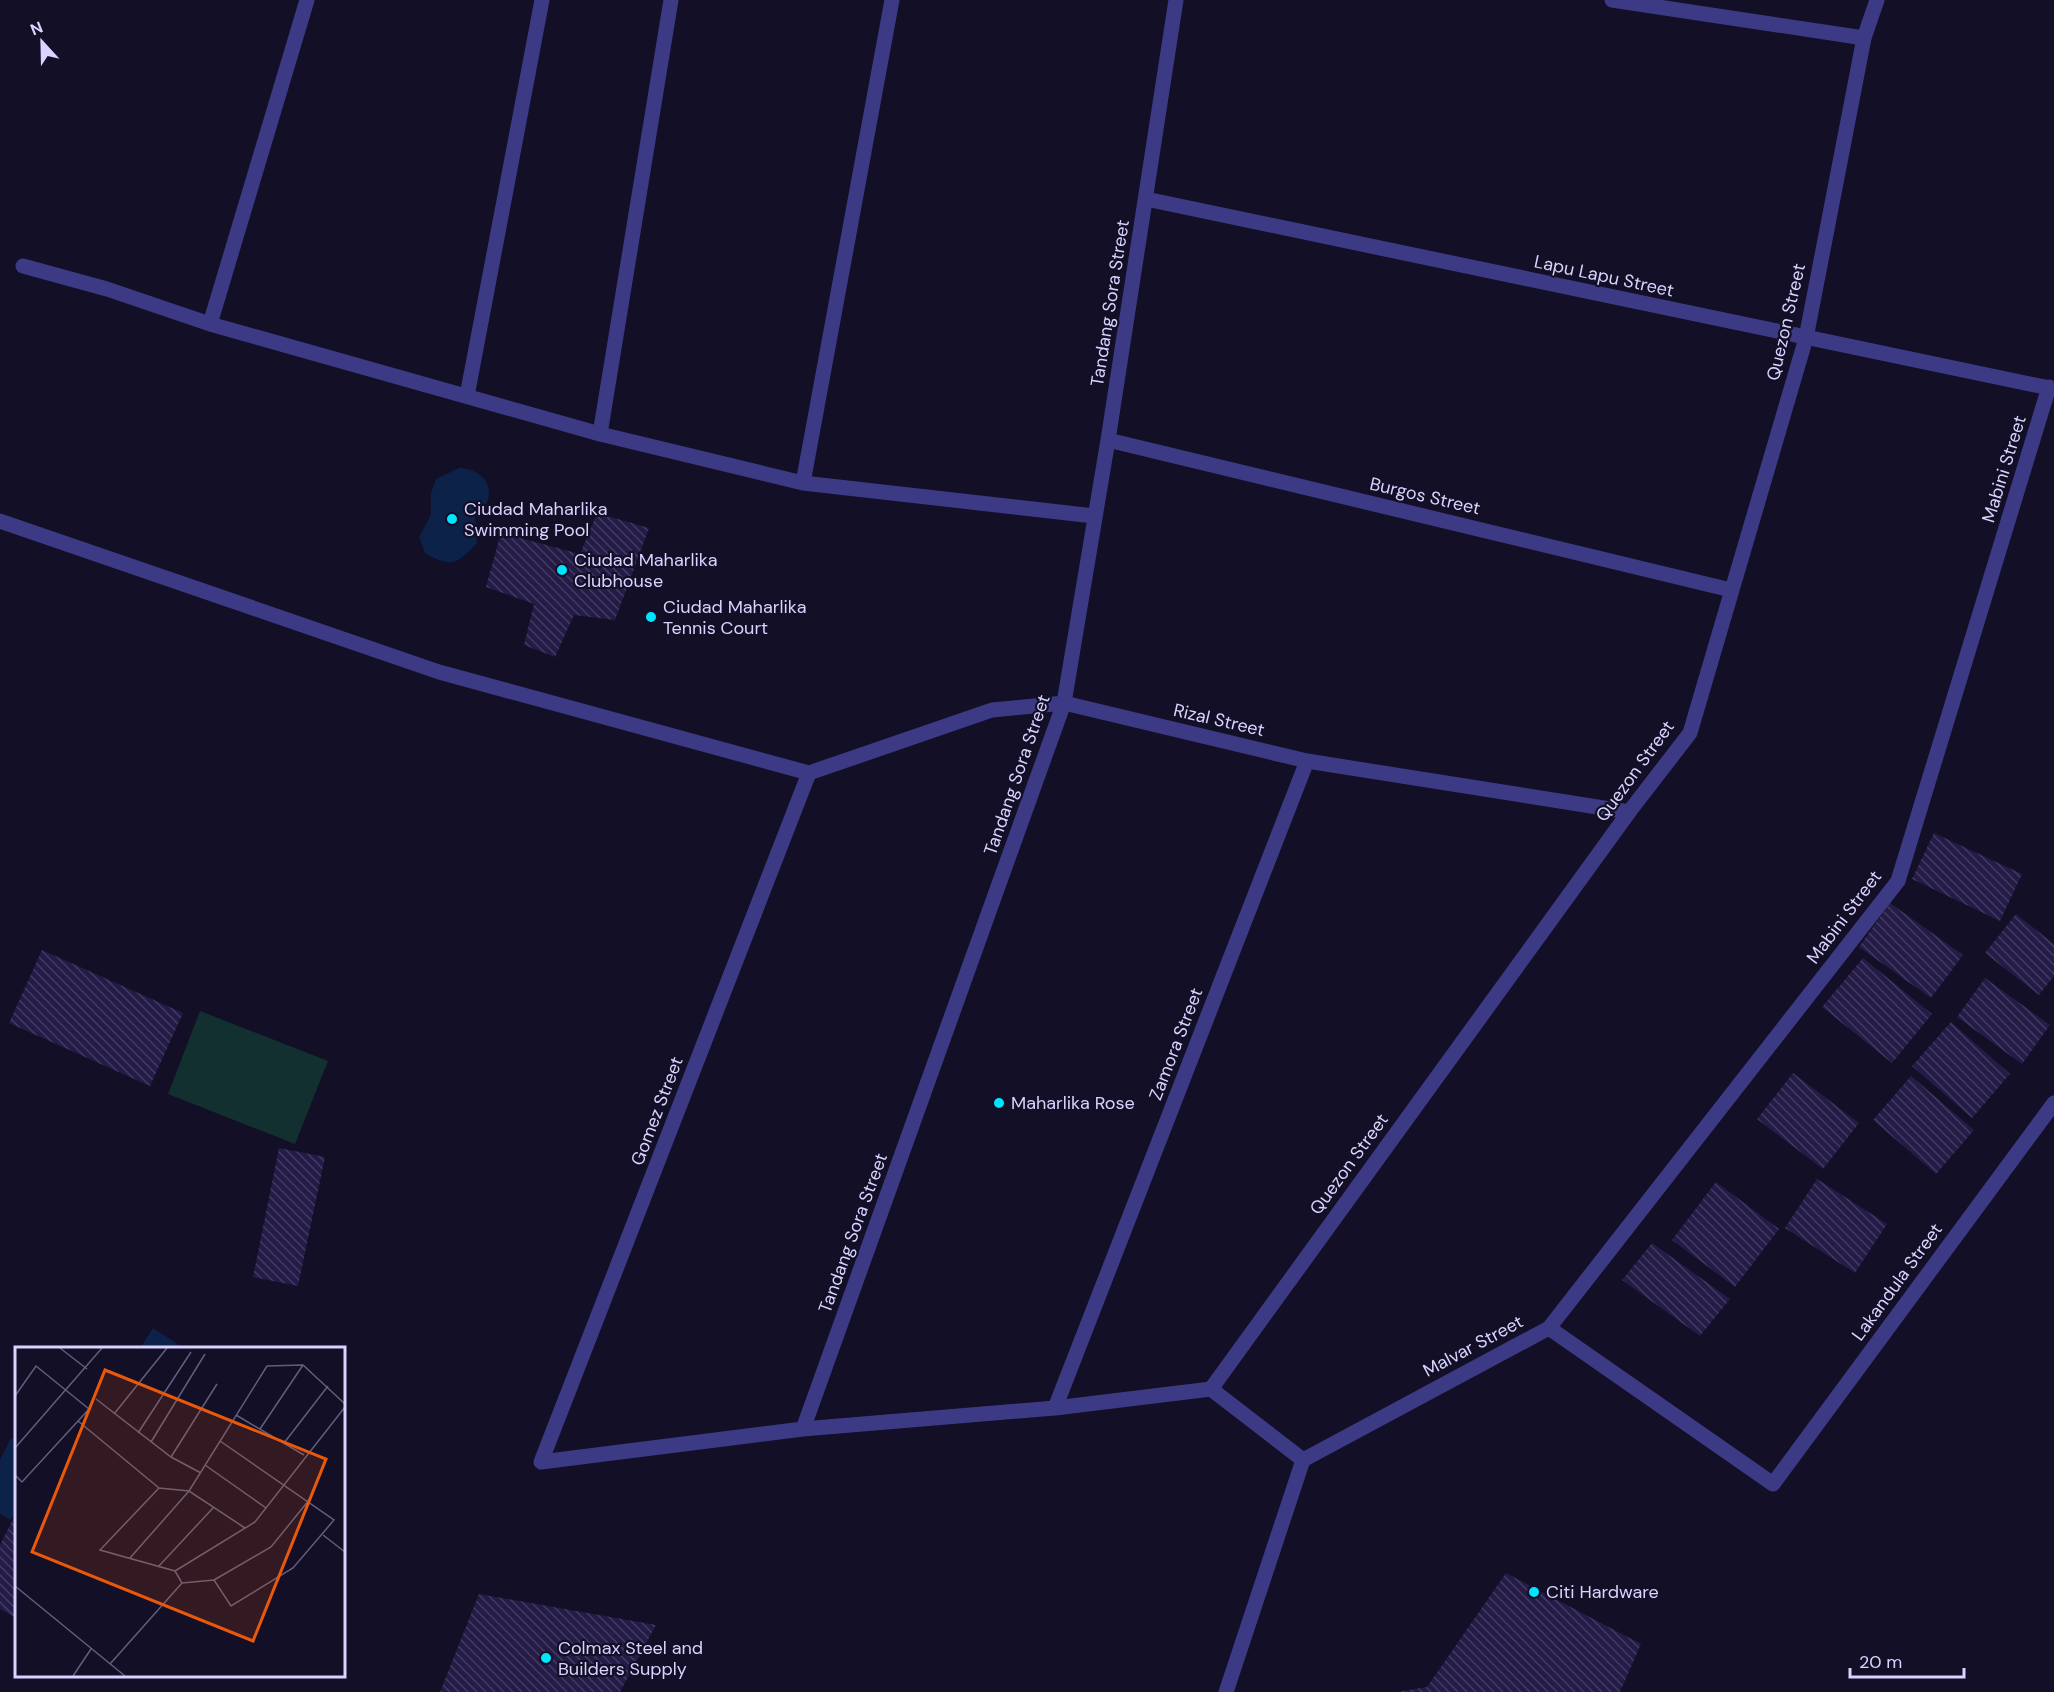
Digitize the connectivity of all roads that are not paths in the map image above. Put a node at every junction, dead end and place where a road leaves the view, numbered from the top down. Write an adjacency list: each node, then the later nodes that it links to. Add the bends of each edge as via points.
1 (307, 0): 12 (street)
2 (542, 0): 15 (street)
3 (671, 0): 16 (street)
4 (892, 0): 18 (street)
5 (1176, 0): 10 (street, Tandang Sora Street)
6 (1612, 0): 8 (street)
7 (1877, 0): 9 (street, Quezon Street)
8 (1662, 3): 9 (street)
9 (1864, 38): 13 (street, Quezon Street)
10 (1146, 199): 13 (street, Lapu Lapu Street); 17 (street, Tandang Sora Street)
11 (23, 266): 12 (street)
12 (210, 324): 15 (street)
13 (1806, 338): 14 (street, Lapu Lapu Street); 21 (street, Quezon Street)
14 (2051, 388): 27 (street, Mabini Street, via 1898,881)
15 (467, 396): 16 (street)
16 (600, 434): 18 (street)
17 (1108, 440): 19 (street, Tandang Sora Street); 21 (street, Burgos Street)
18 (803, 483): 19 (street)
19 (1094, 516): 22 (street, Tandang Sora Street)
20 (0, 521): 24 (street, via 439,672)
21 (1731, 590): 25 (street, Quezon Street, via 1690,733)
22 (1065, 703): 23 (street, Rizal Street); 24 (street, Rizal Street, via 992,711); 30 (street, Tandang Sora Street)
23 (1307, 761): 25 (street, Rizal Street); 29 (street, Zamora Street)
24 (809, 773): 30 (street, Gomez Street, via 541,1462)
25 (1629, 812): 28 (street, Quezon Street)
26 (2054, 1103): 32 (street, Lakandula Street)
27 (1550, 1328): 31 (street, Malvar Street); 32 (street, Malvar Street)
28 (1211, 1389): 29 (street); 31 (street)
29 (1055, 1408): 30 (street)
30 (803, 1429)
31 (1303, 1460): 33 (street)
32 (1773, 1484)
33 (1226, 1692)

